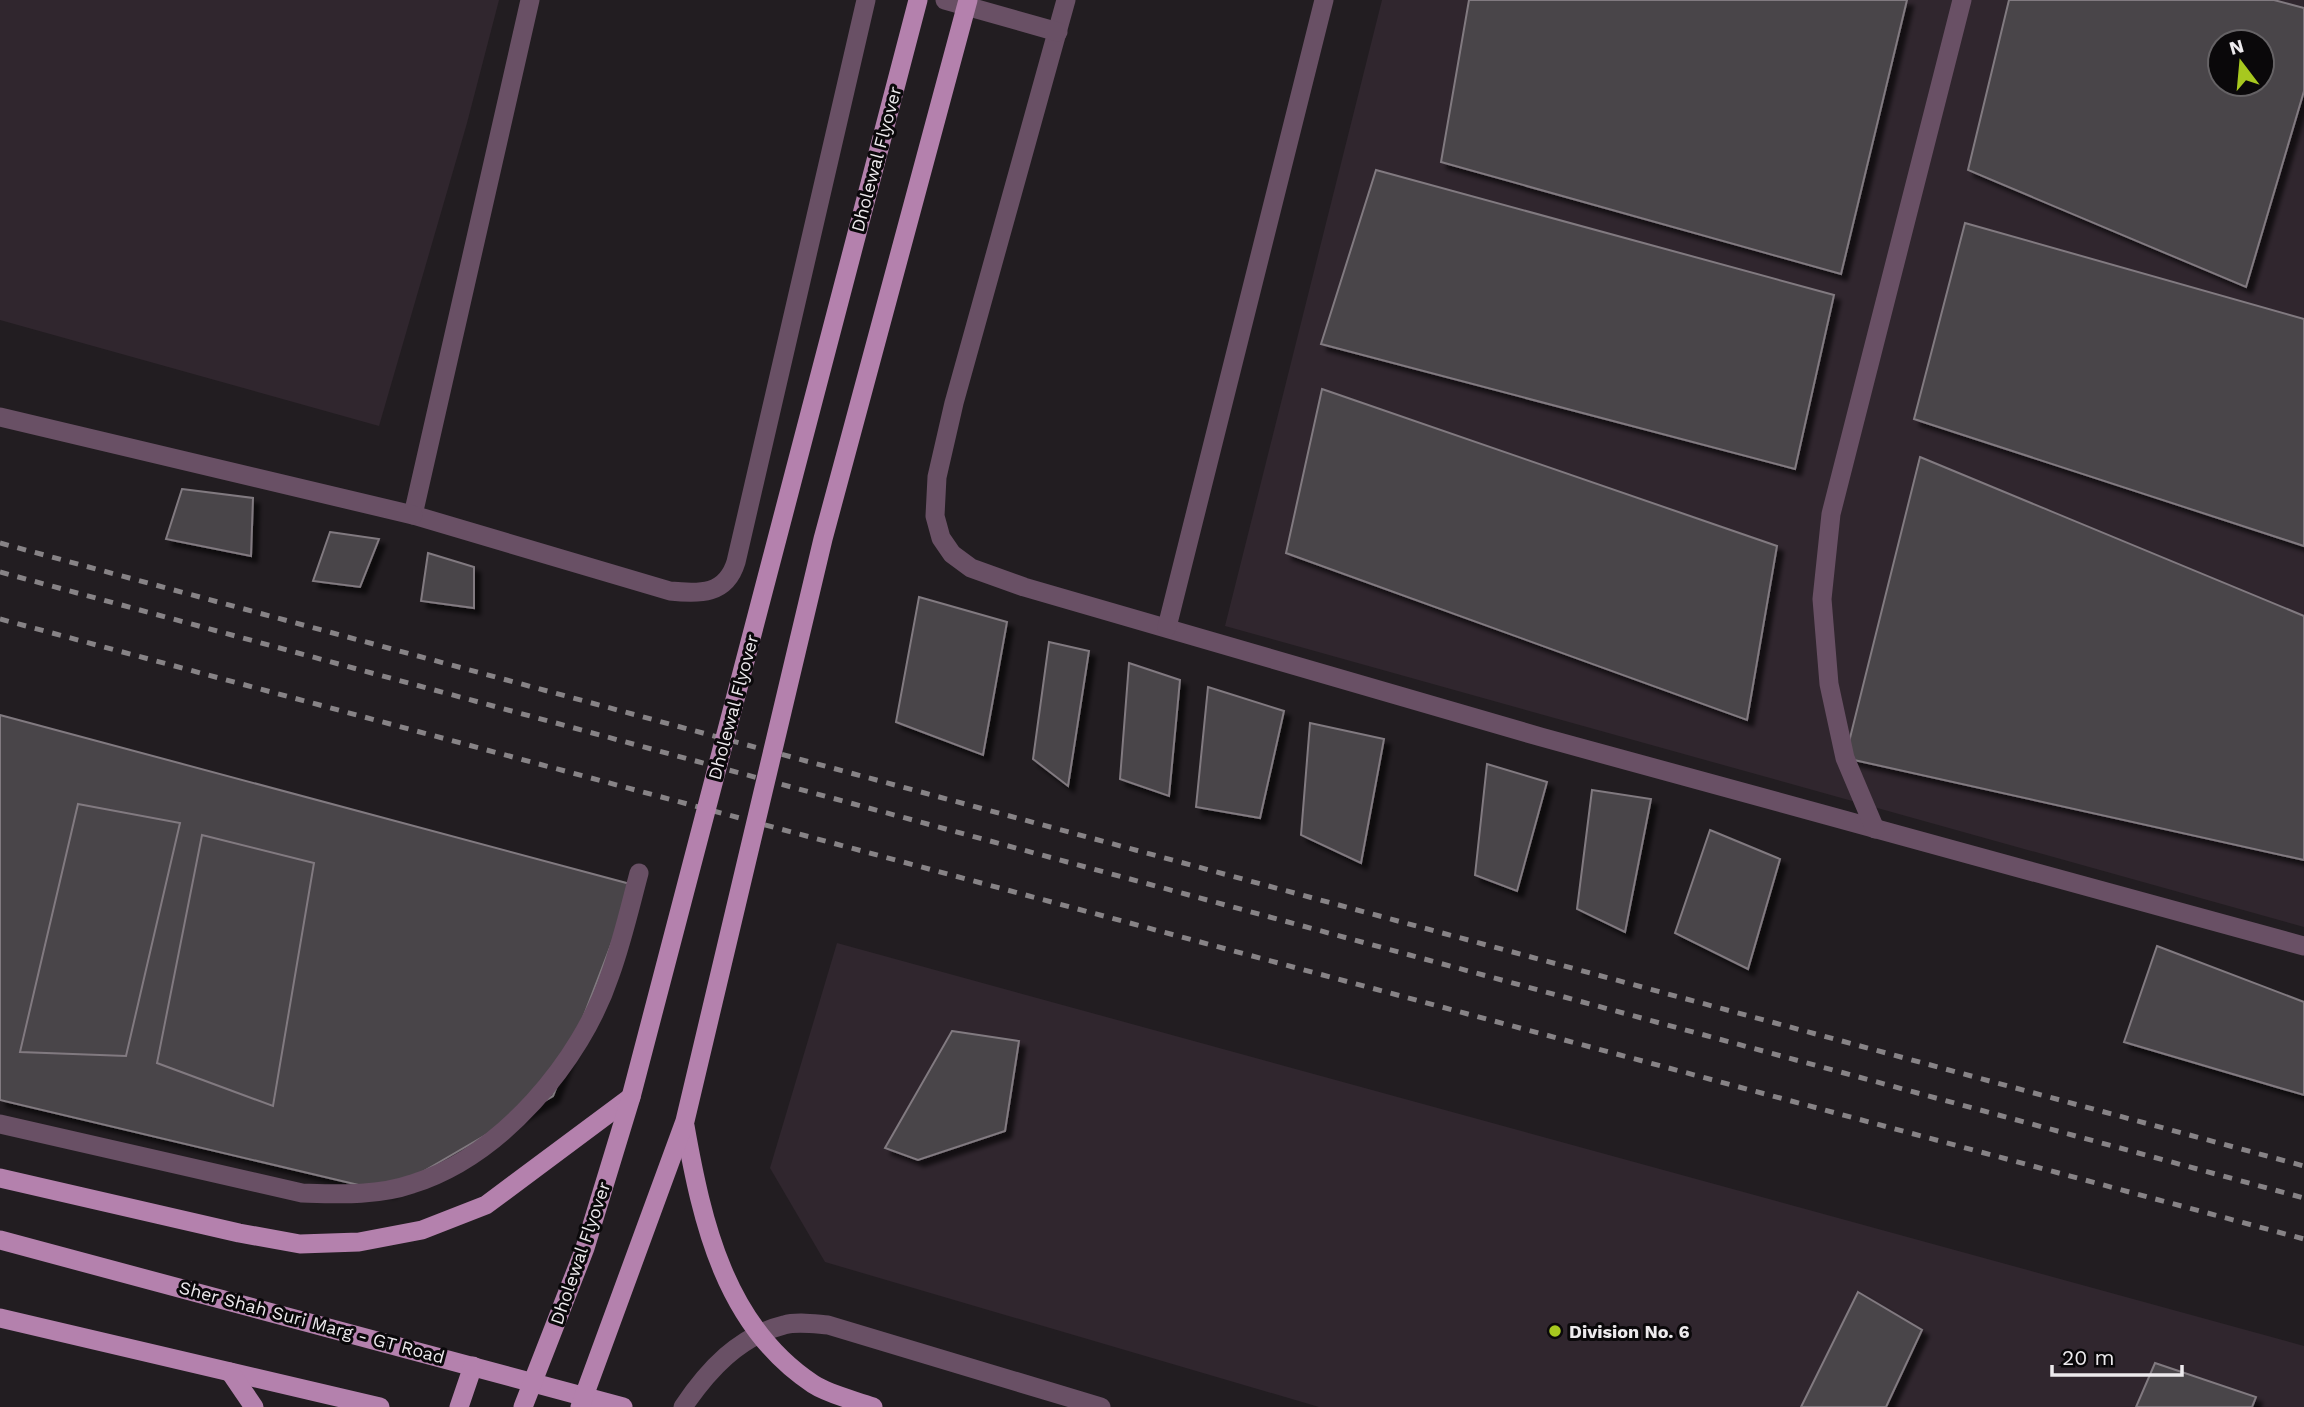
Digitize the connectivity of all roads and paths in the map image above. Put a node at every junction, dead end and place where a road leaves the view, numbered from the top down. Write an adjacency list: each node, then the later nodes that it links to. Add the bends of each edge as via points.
1 (530, 0): 11 (street)
2 (866, 0): 11 (street, via 732,575 722,587 708,592 670,592)
3 (918, 0): 16 (main road, Dholewal Flyover, bridge)
4 (945, 0): 9 (street)
5 (968, 0): 17 (main road, bridge, via 823,539)
6 (1066, 0): 9 (street)
7 (1324, 0): 12 (street)
8 (1962, 0): 13 (street, via 1830,514 1822,599 1829,684 1845,758)
9 (1058, 32): 12 (street, via 954,403 937,477 935,516 940,538 952,555 971,568)
10 (0, 417): 11 (street)
11 (413, 515)
12 (1167, 627): 13 (street)
13 (1875, 829): 15 (street)
14 (639, 873): 18 (street, via 610,978 572,1054 538,1096 487,1146 435,1176 409,1185 347,1194 302,1193)
15 (2304, 946)
16 (631, 1097): 19 (main road, via 486,1205 422,1230 359,1242 300,1244); 27 (main road, Dholewal Flyover, bridge, via 585,1248)
17 (685, 1121): 28 (main road, bridge); 31 (main road, bridge, via 706,1228 726,1282 764,1343 814,1384)
18 (0, 1124)
19 (0, 1178)
20 (0, 1240): 22 (main road, Sher Shah Suri Marg - GT Road)
21 (0, 1318): 23 (main road)
22 (473, 1366): 26 (main road); 29 (main road, Sher Shah Suri Marg - GT Road)
23 (230, 1372): 24 (main road); 25 (main road)
24 (254, 1407)
25 (380, 1407)
26 (458, 1407)
27 (523, 1407)
28 (580, 1407)
29 (623, 1407)
30 (683, 1407): 32 (street, via 702,1379 740,1343 785,1324 828,1325)
31 (873, 1407)
32 (1101, 1407)

